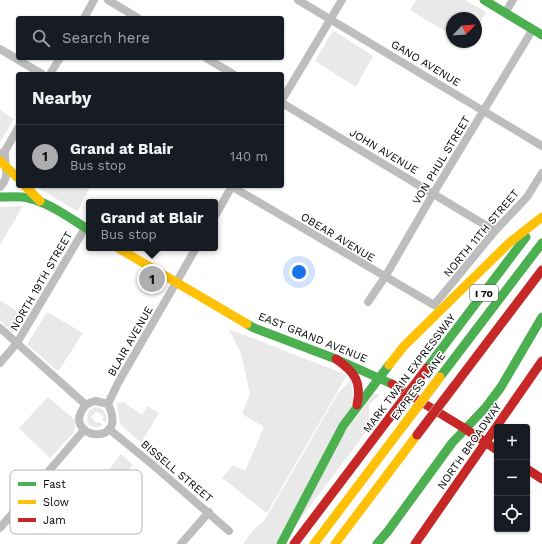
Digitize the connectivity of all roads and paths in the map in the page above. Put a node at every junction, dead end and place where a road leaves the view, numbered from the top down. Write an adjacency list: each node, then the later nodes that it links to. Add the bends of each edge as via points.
1 (94, 0): 8 (street)
2 (108, 0): 9 (street)
3 (298, 0): 10 (street, GANO AVENUE)
4 (342, 0): 10 (street)
5 (484, 0): 7 (main road)
6 (513, 0): 7 (street)
7 (505, 12): 11 (main road)
8 (85, 16)
9 (135, 16)
10 (330, 19): 21 (street); 23 (street, GANO AVENUE)
11 (533, 29): 12 (main road); 23 (street, VON PHUL STREET)
12 (542, 35)
13 (0, 49): 14 (street)
14 (16, 59)
15 (18, 60): 18 (street)
16 (59, 60): 19 (street)
17 (209, 60): 20 (street)
18 (39, 72)
19 (51, 72)
20 (230, 72)
21 (284, 99)
22 (284, 103): 34 (street, JOHN AVENUE)
23 (484, 110): 25 (street, GANO AVENUE); 34 (street, VON PHUL STREET)
24 (16, 131): 26 (street)
25 (542, 146)
26 (3, 153): 27 (street)
27 (3, 163): 29 (main road); 30 (street, via 7,175)
28 (542, 173): 41 (street, NORTH 11TH STREET, via 527,197)
29 (16, 176)
30 (0, 187)
31 (27, 188): 36 (main road)
32 (231, 188): 37 (street)
33 (235, 188): 46 (street, OBEAR AVENUE)
34 (434, 194): 41 (street, JOHN AVENUE); 46 (street, VON PHUL STREET)
35 (0, 197): 36 (main road, via 25,197)
36 (42, 203): 39 (main road)
37 (218, 211)
38 (542, 216): 56 (main road, via 510,243 416,334); 75 (main road, MARK TWAIN EXPRESSWAY / I 70, bridge)
39 (86, 228)
40 (86, 231): 52 (street, NORTH 19TH STREET)
41 (495, 231): 49 (street, NORTH 11TH STREET)
42 (542, 243): 76 (main road, EXPRESS LANE, bridge)
43 (123, 251): 47 (main road, EAST GRAND AVENUE)
44 (194, 251): 47 (street, BLAIR AVENUE)
45 (542, 270): 77 (main road, I 70, bridge)
46 (385, 277): 48 (street, VON PHUL STREET); 49 (street, OBEAR AVENUE)
47 (176, 282): 53 (main road, EAST GRAND AVENUE, via 254,328); 57 (street, BLAIR AVENUE)
48 (368, 302)
49 (434, 305)
50 (542, 317): 60 (main road, via 501,387 486,407)
51 (0, 328): 52 (street)
52 (17, 343): 55 (street, NORTH 19TH STREET); 58 (street)
53 (336, 359): 56 (main road, EAST GRAND AVENUE); 59 (main road, via 352,372 357,380)
54 (542, 361): 63 (main road, NORTH BROADWAY)
55 (0, 363)
56 (379, 377): 59 (main road); 60 (main road, EAST GRAND AVENUE)
57 (108, 404): 58 (street, via 96,401); 61 (street, via 113,419)
58 (86, 405): 62 (street, via 80,417)
59 (357, 405): 74 (main road, via 337,436)
60 (464, 428): 63 (main road, EAST GRAND AVENUE); 78 (main road)
61 (109, 429): 62 (street, via 97,435); 68 (street, BISSELL STREET)
62 (84, 430): 65 (street)
63 (486, 443): 64 (main road, EAST GRAND AVENUE); 72 (main road, NORTH BROADWAY)
64 (494, 448)
65 (50, 470)
66 (530, 471): 67 (main road)
67 (542, 478)
68 (209, 512): 71 (street, BISSELL STREET); 73 (street)
69 (10, 516): 70 (street)
70 (0, 528)
71 (230, 531)
72 (416, 543)
73 (181, 544)
74 (281, 544)
75 (294, 544)
76 (314, 544)
77 (335, 544)
78 (377, 544)

